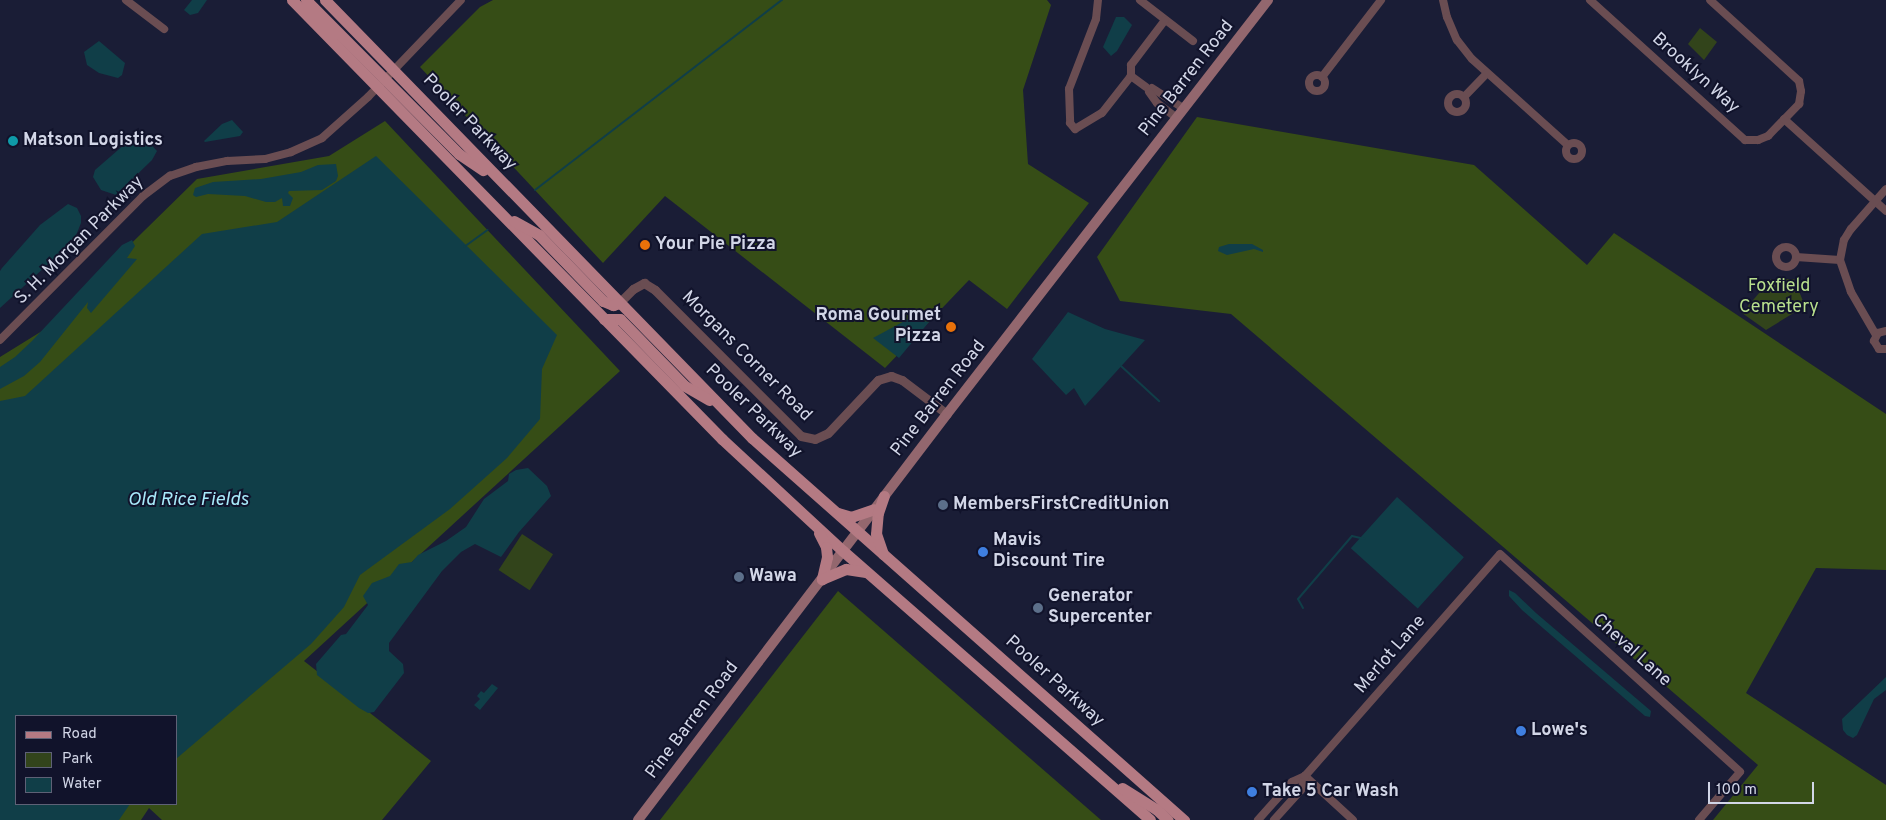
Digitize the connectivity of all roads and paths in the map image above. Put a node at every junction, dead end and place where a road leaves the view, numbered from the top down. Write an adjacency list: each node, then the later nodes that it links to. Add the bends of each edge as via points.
1 (126, 0): 14 (street)
2 (292, 0): 20 (main road)
3 (306, 0): 20 (main road)
4 (325, 0): 16 (main road, Pooler Parkway)
5 (461, 0): 16 (street, S. H. Morgan Parkway)
6 (1098, 0): 18 (street, via 1096,19 1069,89 1070,123 1075,129 1102,113)
7 (1140, 0): 13 (street)
8 (1268, 0): 23 (main road, Pine Barren Road)
9 (1381, 0): 19 (street)
10 (1443, 0): 17 (street, via 1457,40)
11 (1590, 0): 25 (street, Brooklyn Way, via 1745,140 1768,136)
12 (1710, 0): 25 (street, Brooklyn Way, via 1799,82 1799,104)
13 (1165, 20): 15 (street); 18 (street, via 1132,62)
14 (164, 29)
15 (1193, 41)
16 (394, 70): 20 (street, S. H. Morgan Parkway); 27 (main road, Pooler Parkway)
17 (1487, 73): 22 (street); 26 (street)
18 (1131, 76): 21 (street)
19 (1322, 77)
20 (381, 83): 27 (main road, via 459,154); 31 (main road); 38 (street, S. H. Morgan Parkway, via 322,138 291,152 265,159 196,167 170,176 143,196)
21 (1149, 89): 23 (street); 24 (street, via 1157,103)
22 (1464, 98)
23 (1184, 109): 24 (main road, Pine Barren Road)
24 (1177, 118): 41 (main road, Pine Barren Road)
25 (1784, 119): 29 (street)
26 (1568, 145)
27 (502, 183): 34 (main road, Pooler Parkway)
28 (1886, 189): 29 (street)
29 (1875, 201): 30 (street); 33 (street, via 1846,238)
30 (1886, 211)
31 (503, 216): 34 (main road, via 539,235 603,301 613,305); 35 (main road)
32 (1796, 257): 33 (street)
33 (1840, 260): 37 (street, via 1851,292)
34 (619, 303): 40 (main road, Pooler Parkway); 41 (street, Morgans Corner Road, via 644,283 655,290 801,436 815,439 828,433 879,380 891,376 902,380)
35 (604, 319): 40 (main road, via 620,319 685,386); 45 (main road)
36 (1886, 331): 37 (street)
37 (1876, 335): 39 (street, via 1876,347)
38 (0, 340)
39 (1886, 350)
40 (723, 408): 44 (main road, Pooler Parkway)
41 (947, 414): 42 (main road, Pine Barren Road)
42 (884, 496): 43 (main road, Pine Barren Road); 49 (main road, via 876,534)
43 (874, 509): 44 (main road, via 851,517); 46 (main road, Pine Barren Road)
44 (832, 510): 46 (main road, Pooler Parkway)
45 (816, 527): 47 (main road); 51 (main road, via 826,547)
46 (856, 532): 47 (main road, Pine Barren Road); 49 (main road, Pooler Parkway)
47 (843, 551): 50 (main road); 51 (main road, Pine Barren Road)
48 (1500, 554): 53 (street, Merlot Lane); 61 (street, Cheval Lane, via 1740,772)
49 (885, 557): 57 (main road, Pooler Parkway)
50 (867, 572): 51 (main road, via 846,569); 52 (main road)
51 (822, 579): 54 (main road, Pine Barren Road)
52 (1097, 773): 55 (main road); 56 (main road, via 1156,809)
53 (1305, 776): 58 (street, Merlot Lane, via 1292,782); 59 (street, Merlot Lane, via 1301,790); 60 (street)
54 (638, 820)
55 (1150, 820)
56 (1168, 820)
57 (1184, 820)
58 (1258, 820)
59 (1274, 820)
60 (1353, 820)
61 (1699, 820)

